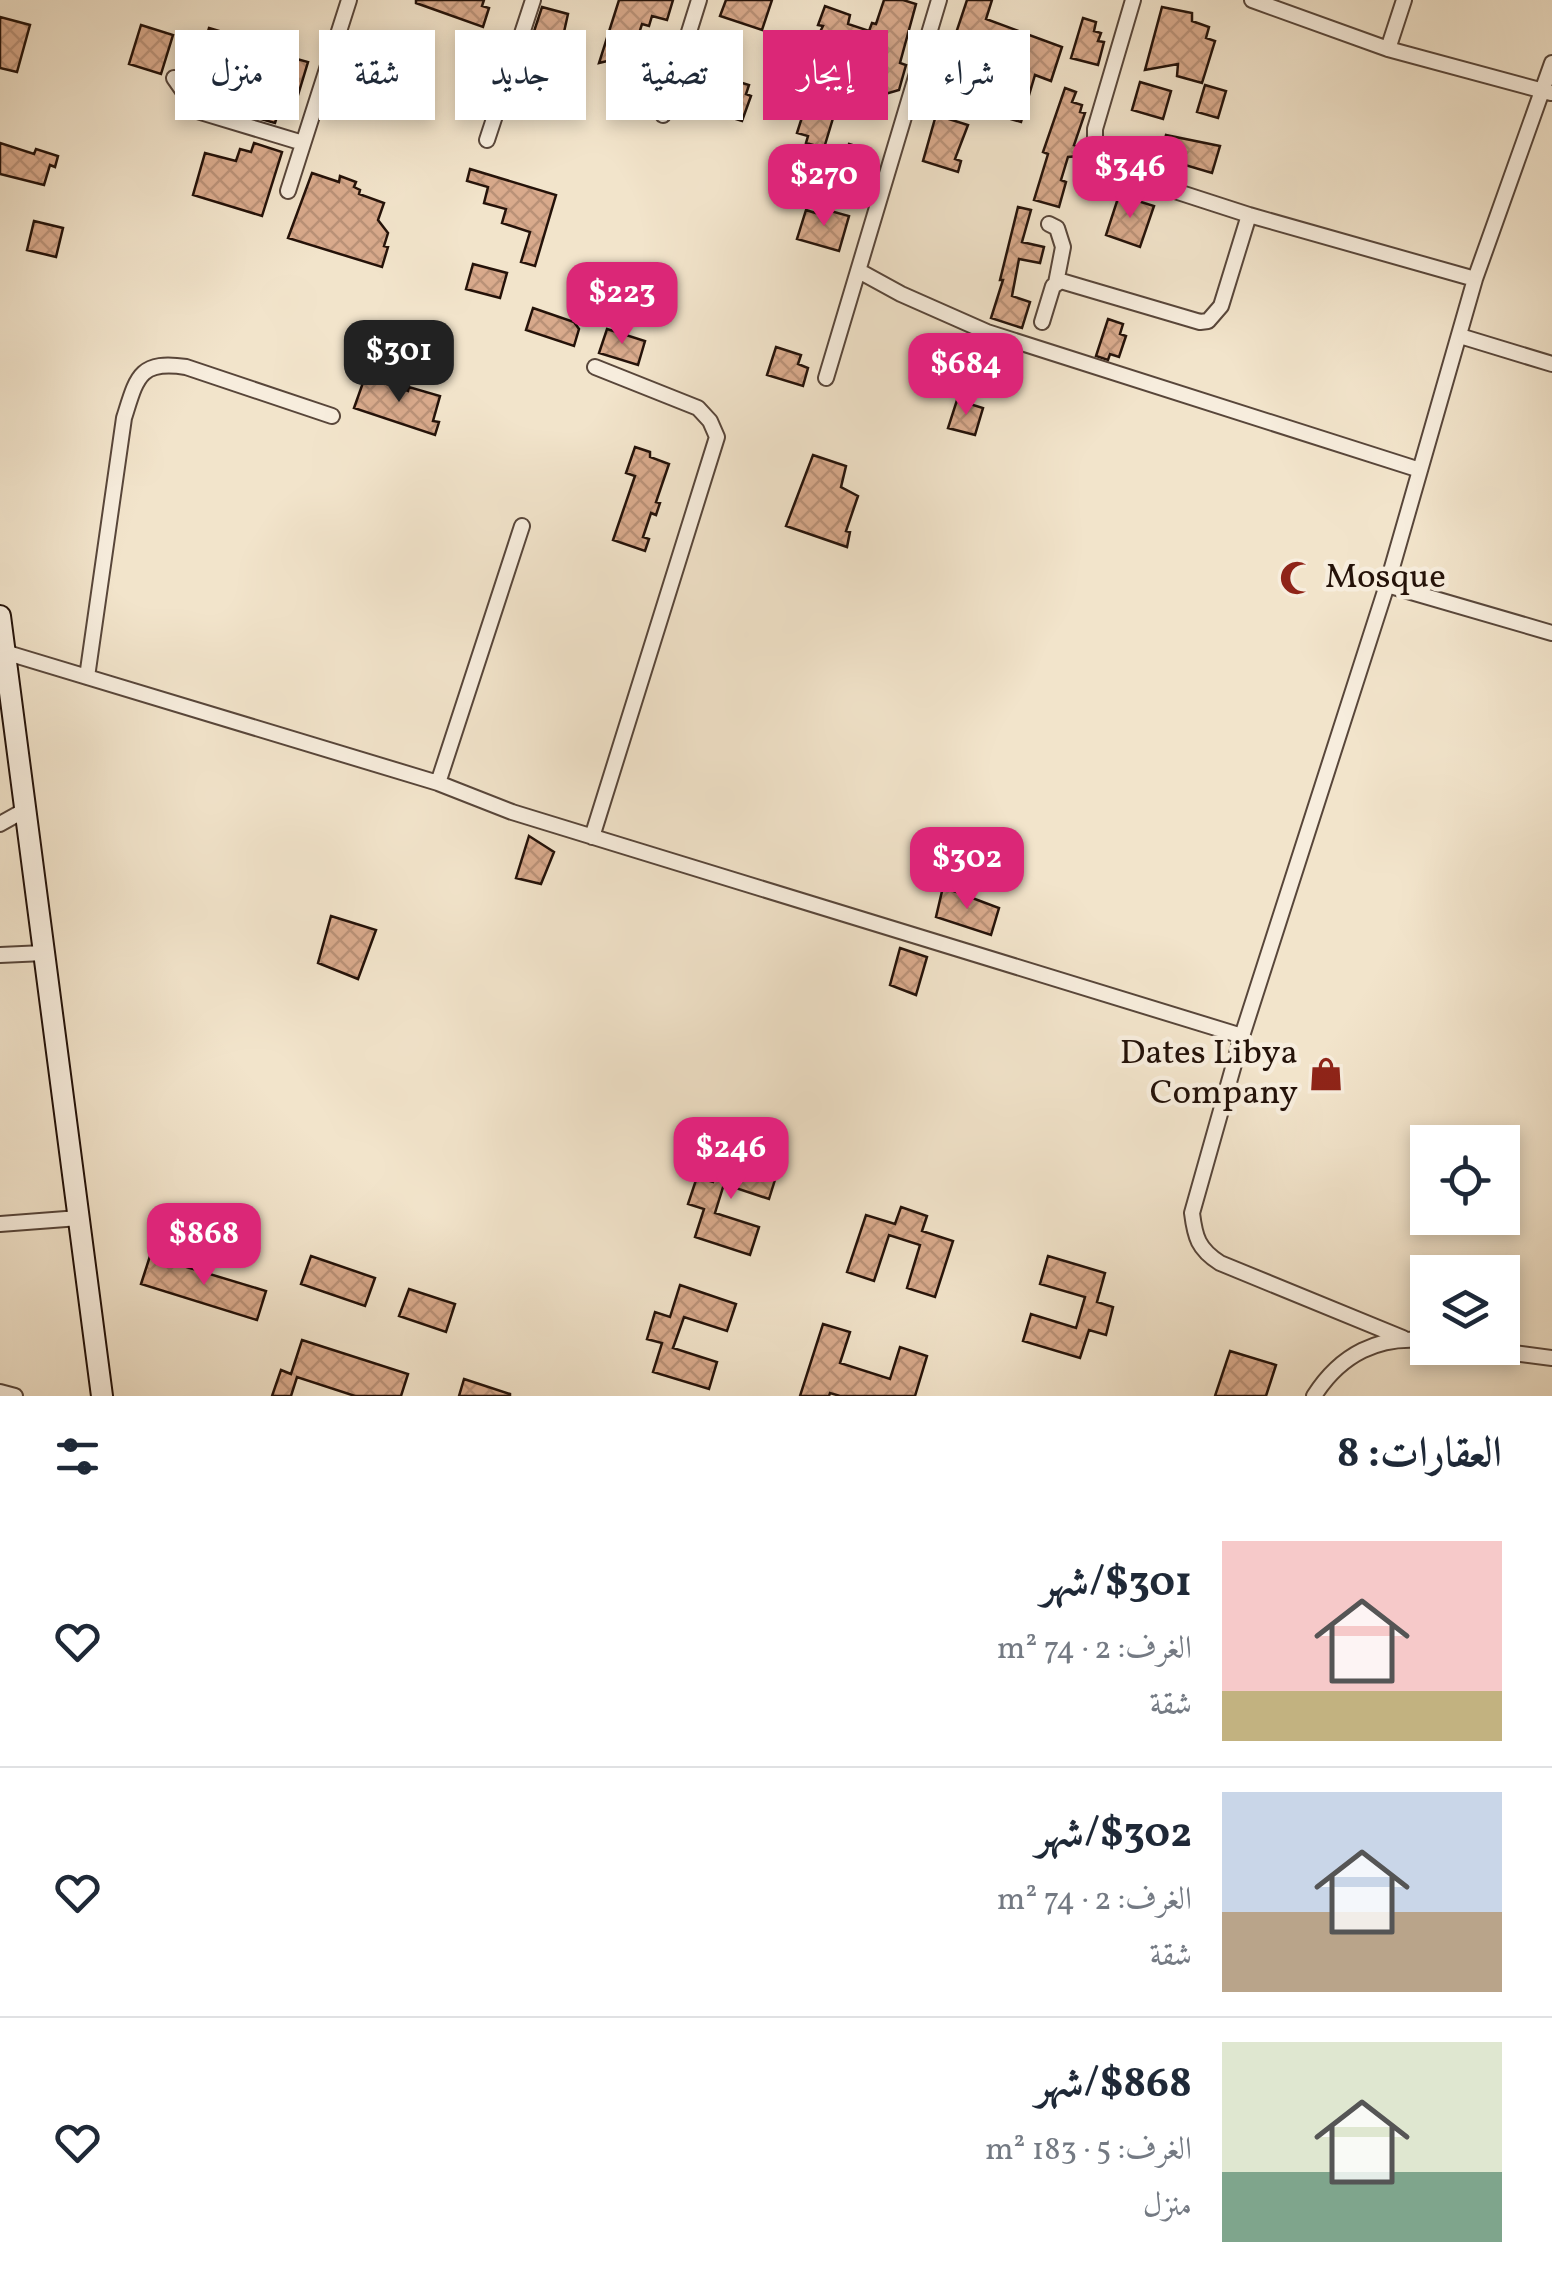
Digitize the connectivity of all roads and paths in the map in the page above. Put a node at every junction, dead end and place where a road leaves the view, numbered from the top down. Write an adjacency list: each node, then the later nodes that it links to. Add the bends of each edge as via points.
1 (349, 0): 14 (street)
2 (533, 0): 13 (street)
3 (699, 0): 8 (street)
4 (939, 0): 18 (street)
5 (1133, 0): 16 (street, via 1095,130 1095,153 1107,170)
6 (1253, 0): 9 (street)
7 (1404, 0): 9 (street)
8 (689, 30)
9 (1388, 49): 12 (street)
10 (1552, 62): 12 (street)
11 (174, 78): 14 (street, via 197,111)
12 (1548, 92): 19 (street)
13 (487, 140)
14 (303, 143): 15 (street)
15 (288, 190)
16 (1249, 215): 19 (street); 20 (street, via 1220,306 1208,321)
17 (1049, 224): 20 (street, via 1062,239)
18 (858, 271): 25 (street); 27 (street, via 987,332)
19 (1475, 279): 22 (street)
20 (1056, 283): 21 (street)
21 (1042, 322)
22 (1460, 336): 23 (street); 27 (street)
23 (1552, 364)
24 (595, 367): 37 (street, via 698,408 716,437)
25 (826, 378)
26 (332, 416): 33 (street, via 186,367 148,368 135,383 124,418)
27 (1420, 470): 29 (street)
28 (522, 526): 34 (street)
29 (1387, 585): 31 (street); 40 (street)
30 (0, 616): 32 (street)
31 (1552, 632)
32 (2, 651): 33 (street); 35 (street)
33 (87, 677): 34 (street)
34 (438, 783): 37 (street)
35 (25, 810): 36 (street); 38 (street)
36 (0, 824)
37 (592, 837): 40 (street)
38 (44, 953): 39 (street); 41 (street)
39 (0, 955)
40 (1242, 1036): 43 (street, via 1192,1213 1196,1238 1220,1262)
41 (79, 1218): 42 (street); 49 (street)
42 (0, 1224)
43 (1403, 1338): 44 (street); 50 (street, via 1358,1351)
44 (1410, 1339)
45 (1520, 1354): 46 (street)
46 (1552, 1358)
47 (0, 1392): 48 (street)
48 (15, 1396)
49 (102, 1396)
50 (1314, 1396)

